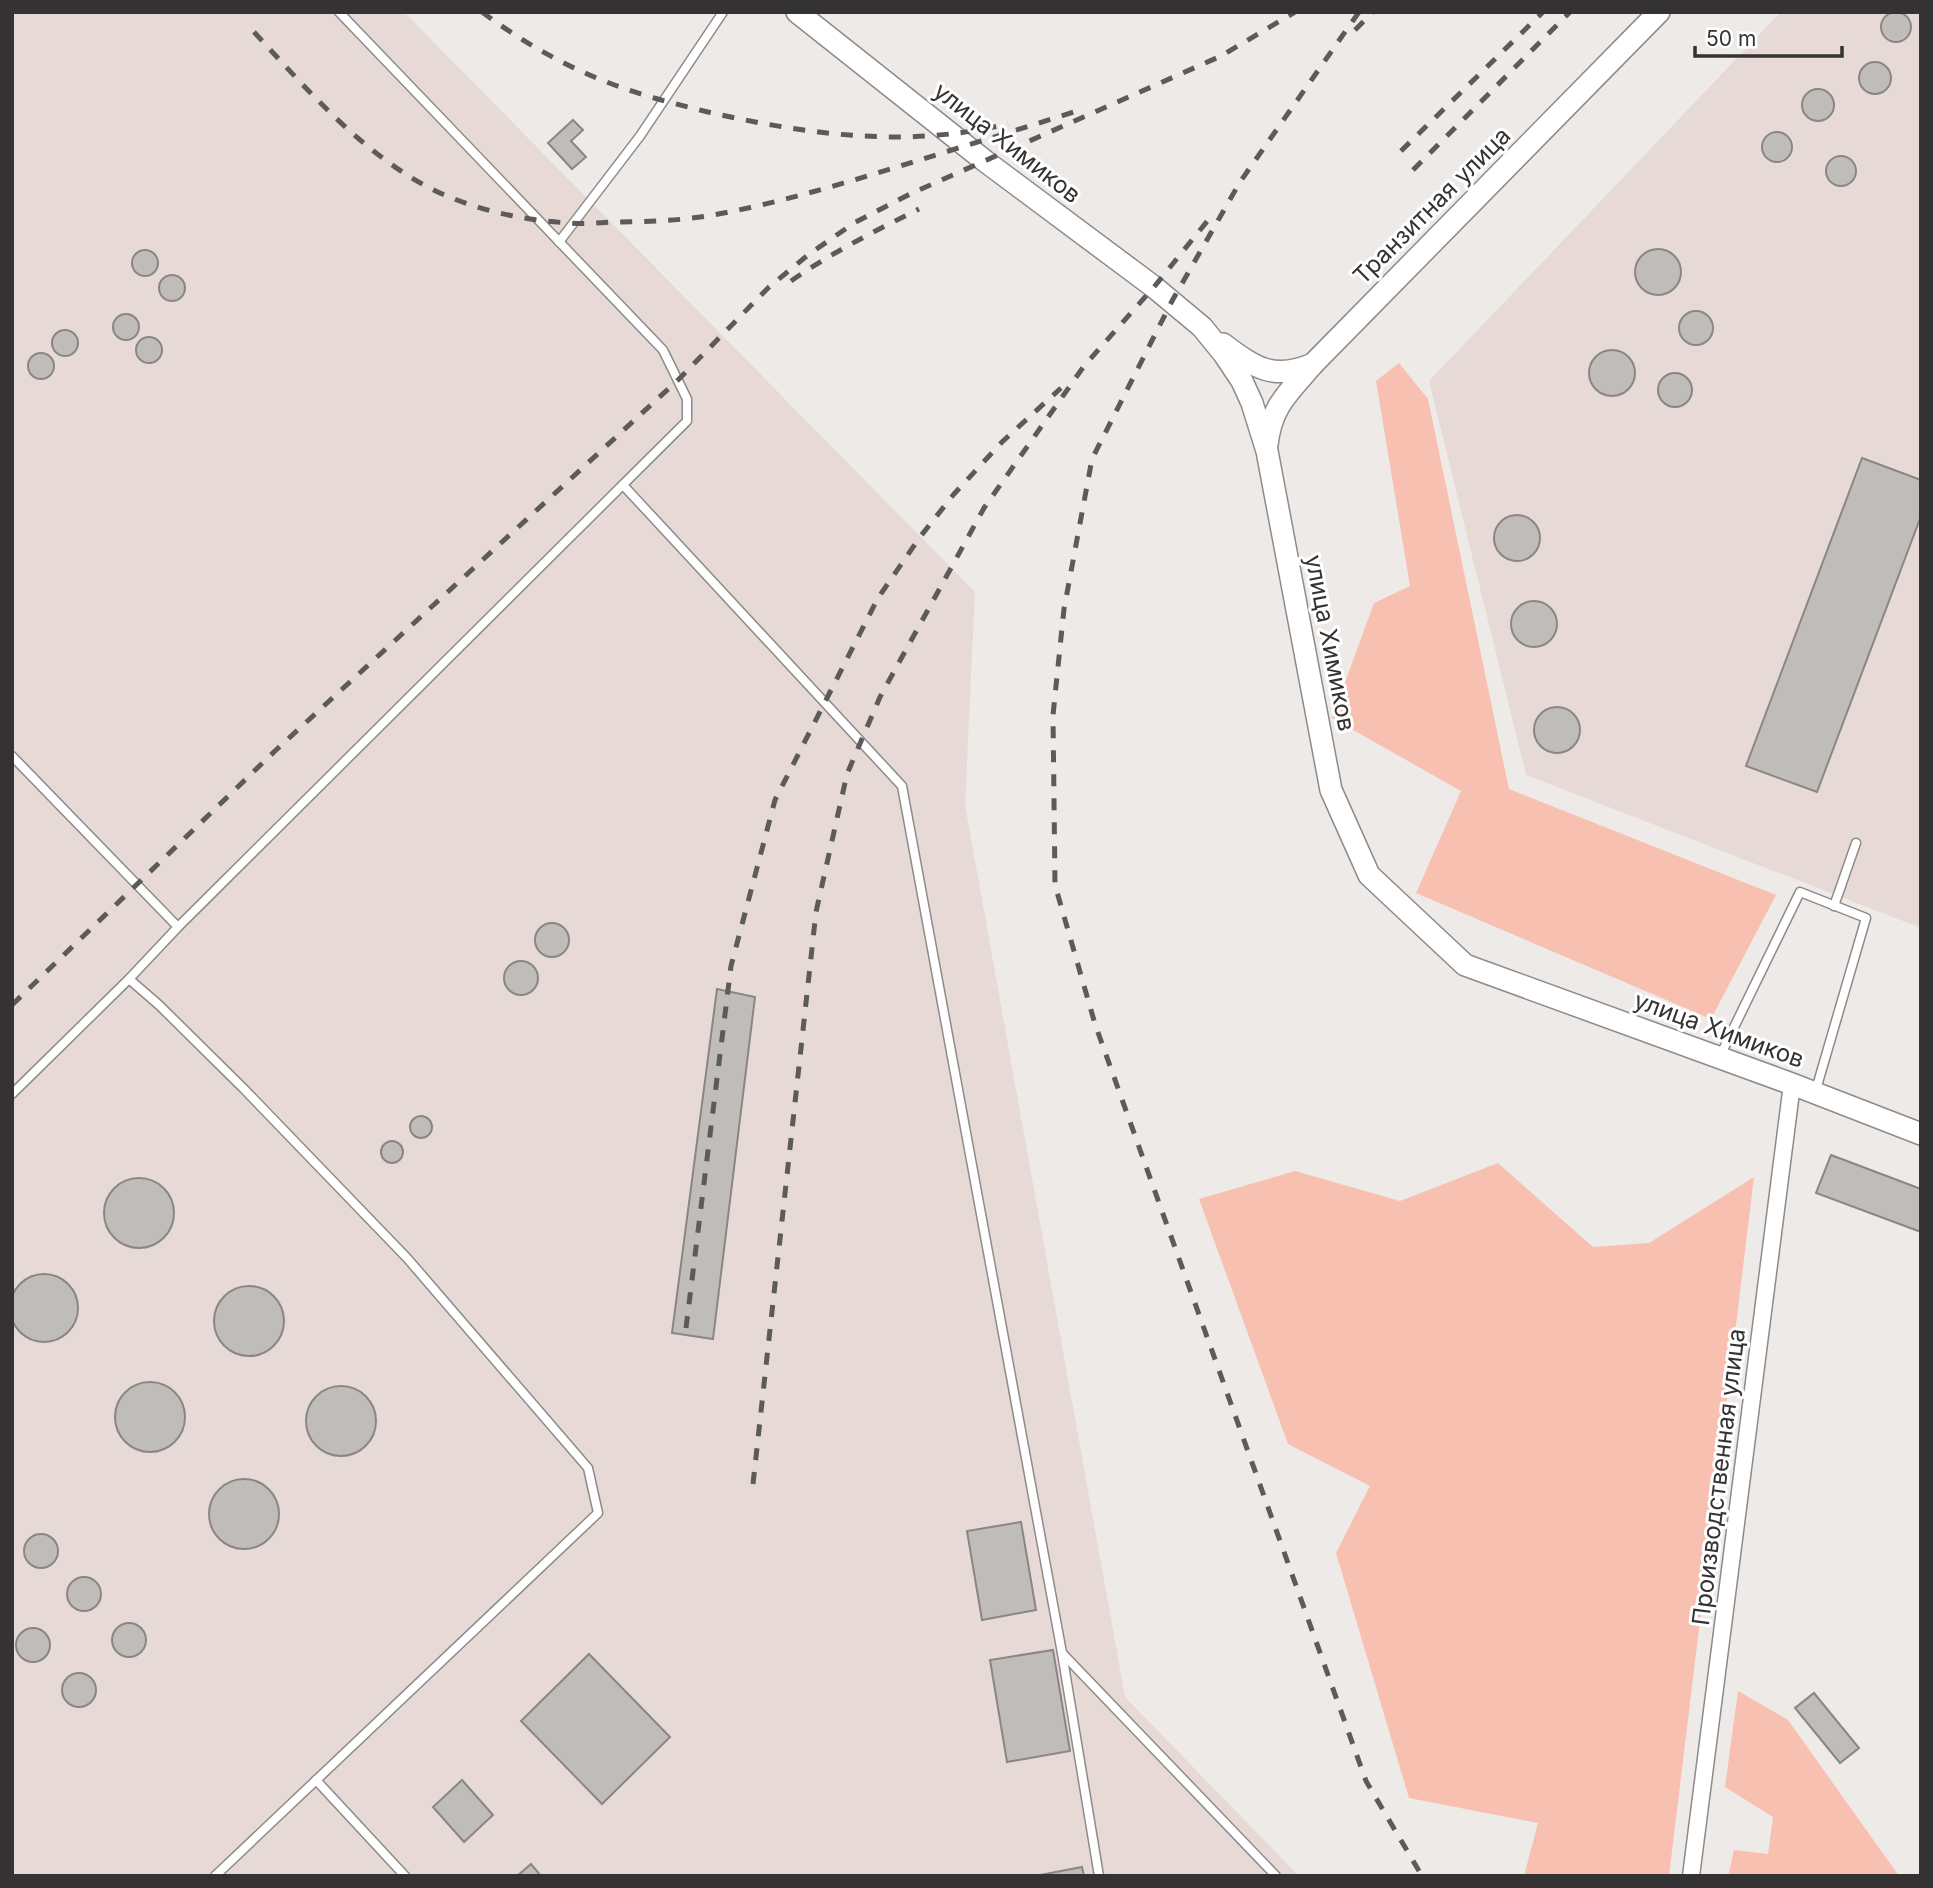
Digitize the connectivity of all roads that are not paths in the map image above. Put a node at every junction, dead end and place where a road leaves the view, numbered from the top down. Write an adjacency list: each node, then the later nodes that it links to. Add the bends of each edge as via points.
1 (339, 12): 5 (lane)
2 (723, 12): 5 (lane, via 640,136)
3 (797, 12): 6 (street, улица Химиков)
4 (1659, 12): 7 (street, Транзитная улица)
5 (559, 242): 9 (lane, via 663,350 687,399 687,421)
6 (1202, 327): 7 (street, via 1263,369 1298,371); 8 (street, улица Химиков, via 1242,381)
7 (1314, 364): 8 (street, Транзитная улица, via 1281,401 1269,428)
8 (1267, 451): 15 (street, улица Химиков, via 1331,790 1369,875 1465,965)
9 (623, 485): 13 (lane); 20 (lane, via 902,786)
10 (12, 756): 13 (lane)
11 (1856, 844): 12 (lane)
12 (1834, 905): 15 (lane, via 1800,892); 17 (lane, via 1866,918)
13 (178, 927): 14 (lane)
14 (129, 979): 18 (lane); 21 (lane, via 407,1258 588,1468 598,1513)
15 (1720, 1058): 16 (street, улица Химиков)
16 (1792, 1084): 17 (street, улица Химиков); 26 (street, Производственная улица)
17 (1815, 1093): 19 (street, улица Химиков)
18 (12, 1094)
19 (1921, 1135)
20 (1062, 1653): 24 (lane); 25 (lane)
21 (316, 1780): 22 (lane); 23 (lane)
22 (215, 1876)
23 (405, 1876)
24 (1099, 1876)
25 (1276, 1876)
26 (1691, 1876)

